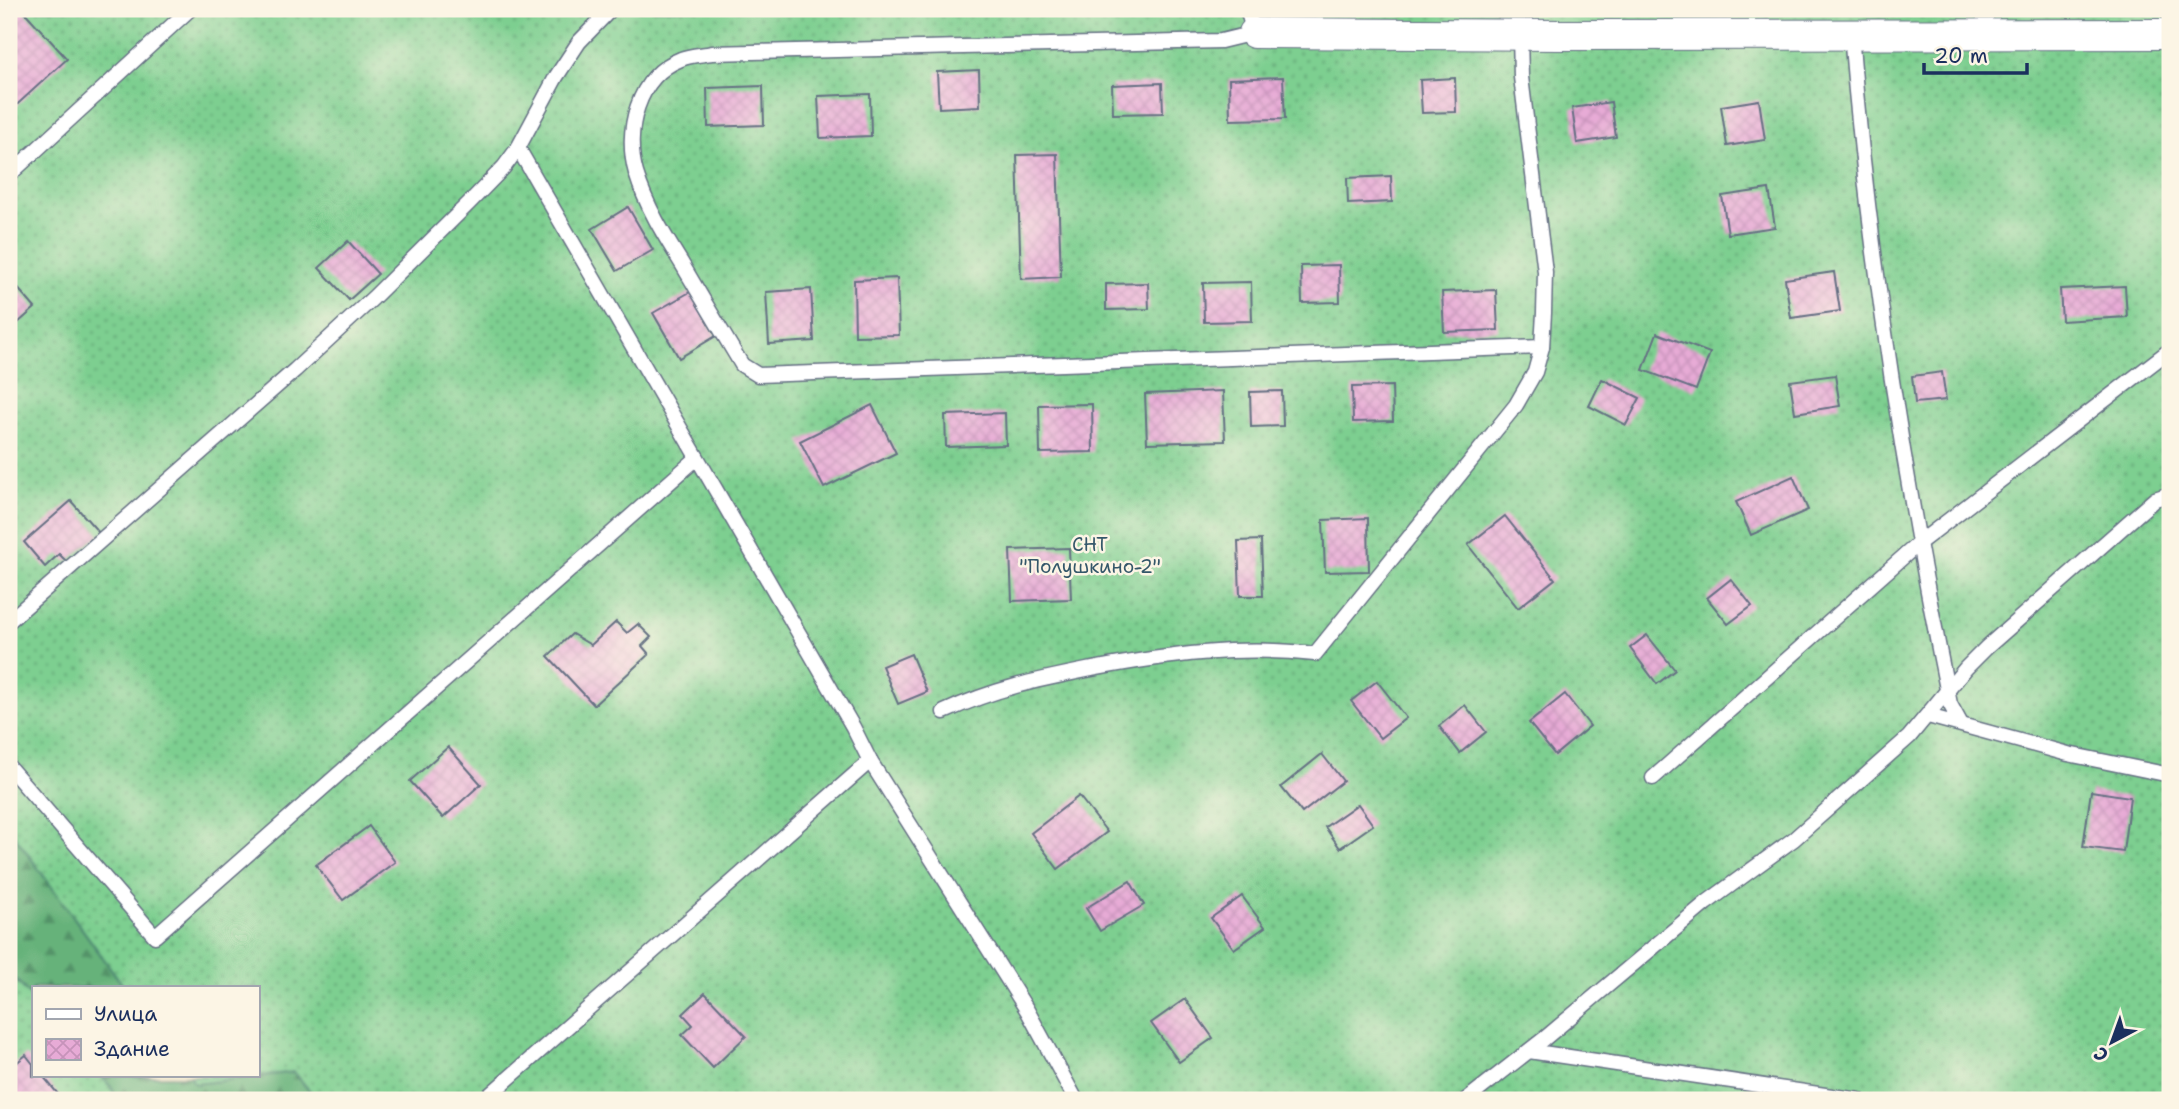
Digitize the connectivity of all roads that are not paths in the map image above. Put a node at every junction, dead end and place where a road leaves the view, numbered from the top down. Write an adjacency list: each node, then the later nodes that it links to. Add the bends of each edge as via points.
1 (190, 9): 8 (lane)
2 (611, 9): 7 (lane, via 579,42)
3 (1250, 21): 6 (street); 9 (lane, via 1221,41 712,53 682,58 661,70 646,86 637,106 632,139 635,171 658,224 742,365 758,375)
4 (1851, 34): 5 (street); 6 (street); 13 (lane, via 1860,140)
5 (2170, 34)
6 (1520, 35): 9 (lane, via 1545,272)
7 (517, 149): 11 (lane); 14 (lane, via 363,307)
8 (9, 175)
9 (1542, 347): 16 (lane, via 1535,372 1516,405 1315,654 1231,651 1143,659 1015,684)
10 (2170, 350): 13 (lane)
11 (697, 458): 19 (lane); 20 (lane, via 155,936)
12 (2170, 494): 15 (lane, via 2155,499 1987,647)
13 (1919, 543): 15 (lane); 22 (lane)
14 (9, 621)
15 (1947, 692): 17 (lane); 18 (lane)
16 (944, 712)
17 (1928, 716): 18 (lane); 23 (lane, via 1794,839 1706,903)
18 (1961, 724): 21 (lane, via 2068,754)
19 (870, 761): 24 (lane); 25 (lane, via 1027,1010)
20 (9, 767)
21 (2170, 775)
22 (1653, 778)
23 (1529, 1051): 26 (lane); 27 (lane)
24 (484, 1100)
25 (1076, 1100)
26 (1466, 1100)
27 (1858, 1100)

